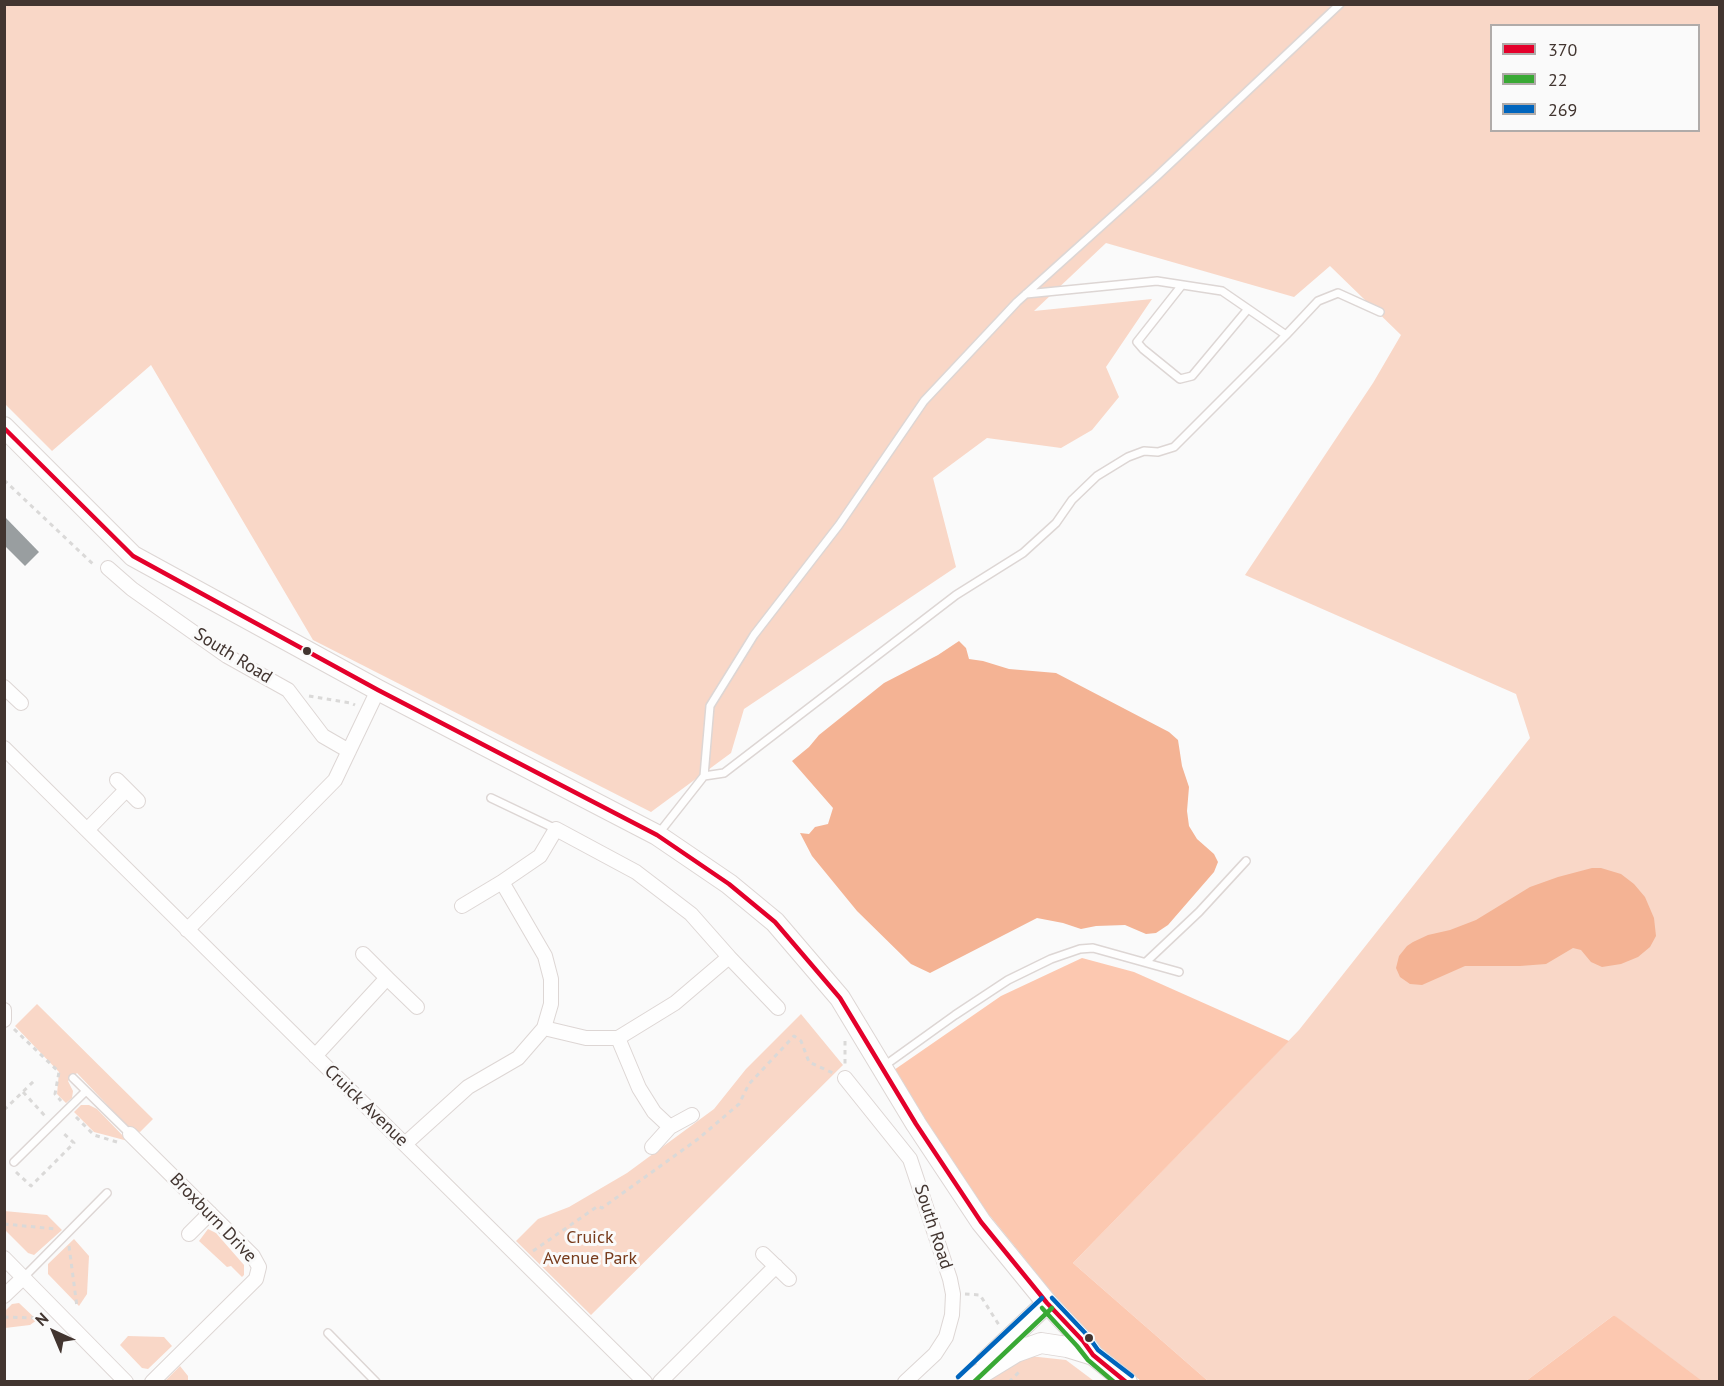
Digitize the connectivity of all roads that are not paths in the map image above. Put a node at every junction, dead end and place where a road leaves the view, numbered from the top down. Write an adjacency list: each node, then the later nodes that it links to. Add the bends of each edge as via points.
1 (1340, 4): 3 (lane)
2 (1182, 285): 3 (lane, via 1157,281); 4 (lane, via 1222,291); 4 (lane, via 1137,342 1180,379 1192,376)
3 (1026, 294): 14 (lane, via 924,401 839,525 754,636 710,706)
4 (1248, 309): 6 (lane)
5 (1380, 312): 6 (lane, via 1338,293 1318,301)
6 (1286, 335): 14 (lane, via 1174,447 1128,457 1097,476 1072,500 1056,523 1023,553 956,595 724,772)
7 (4, 427): 9 (main road, South Road, via 133,556)
8 (108, 568): 13 (street, South Road, via 228,656 288,690 323,736)
9 (378, 690): 13 (street); 19 (main road, South Road)
10 (6, 692): 11 (street)
11 (21, 703)
12 (4, 748): 18 (street, Cruick Avenue)
13 (349, 751): 23 (street, via 335,780)
14 (704, 776): 19 (lane)
15 (491, 798): 17 (lane)
16 (138, 801): 18 (street, via 122,785)
17 (556, 829): 21 (street, via 540,856); 25 (street, via 636,872 691,915)
18 (87, 830): 23 (street, Cruick Avenue)
19 (657, 835): 36 (main road, South Road, via 729,884 775,922 840,998)
20 (1246, 861): 26 (lane)
21 (502, 882): 22 (street); 33 (street, via 545,956 551,979 551,1004)
22 (462, 906)
23 (187, 930): 35 (street, Cruick Avenue)
24 (363, 954): 28 (street)
25 (729, 957): 30 (street); 34 (street, via 675,1004)
26 (1146, 962): 27 (lane); 36 (lane, via 1093,948 1051,959 1008,980)
27 (1179, 972)
28 (387, 978): 29 (street); 35 (street)
29 (417, 1007)
30 (778, 1008)
31 (4, 1010): 32 (street)
32 (4, 1020)
33 (544, 1028): 34 (street, via 586,1038); 43 (street, via 518,1058 468,1087)
34 (618, 1038): 41 (street, via 639,1088 654,1112)
35 (315, 1056): 43 (street, Cruick Avenue)
36 (882, 1067): 55 (main road, South Road, via 981,1222)
37 (73, 1078): 39 (lane)
38 (845, 1078): 63 (street, South Road, via 910,1159 954,1294 946,1338)
39 (86, 1091): 42 (lane); 45 (lane)
40 (692, 1115): 41 (street)
41 (670, 1127): 44 (street)
42 (130, 1134): 47 (street, Broxburn Drive)
43 (405, 1144): 61 (street, Cruick Avenue)
44 (652, 1147)
45 (13, 1164)
46 (107, 1193): 52 (lane)
47 (210, 1213): 48 (street); 59 (street, Broxburn Drive, via 253,1256 259,1267 256,1279)
48 (189, 1234)
49 (763, 1254): 51 (street)
50 (4, 1258): 52 (street)
51 (776, 1266): 53 (street); 62 (street)
52 (24, 1277): 54 (street); 58 (street)
53 (789, 1278)
54 (4, 1296)
55 (1047, 1304): 57 (main road, South Road); 64 (main road)
56 (328, 1333): 60 (lane)
57 (1093, 1355): 64 (main road, via 1041,1343 1016,1352); 65 (main road)
58 (126, 1382)
59 (152, 1382)
60 (376, 1382)
61 (645, 1382)
62 (660, 1382)
63 (905, 1382)
64 (965, 1382)
65 (1127, 1382)

